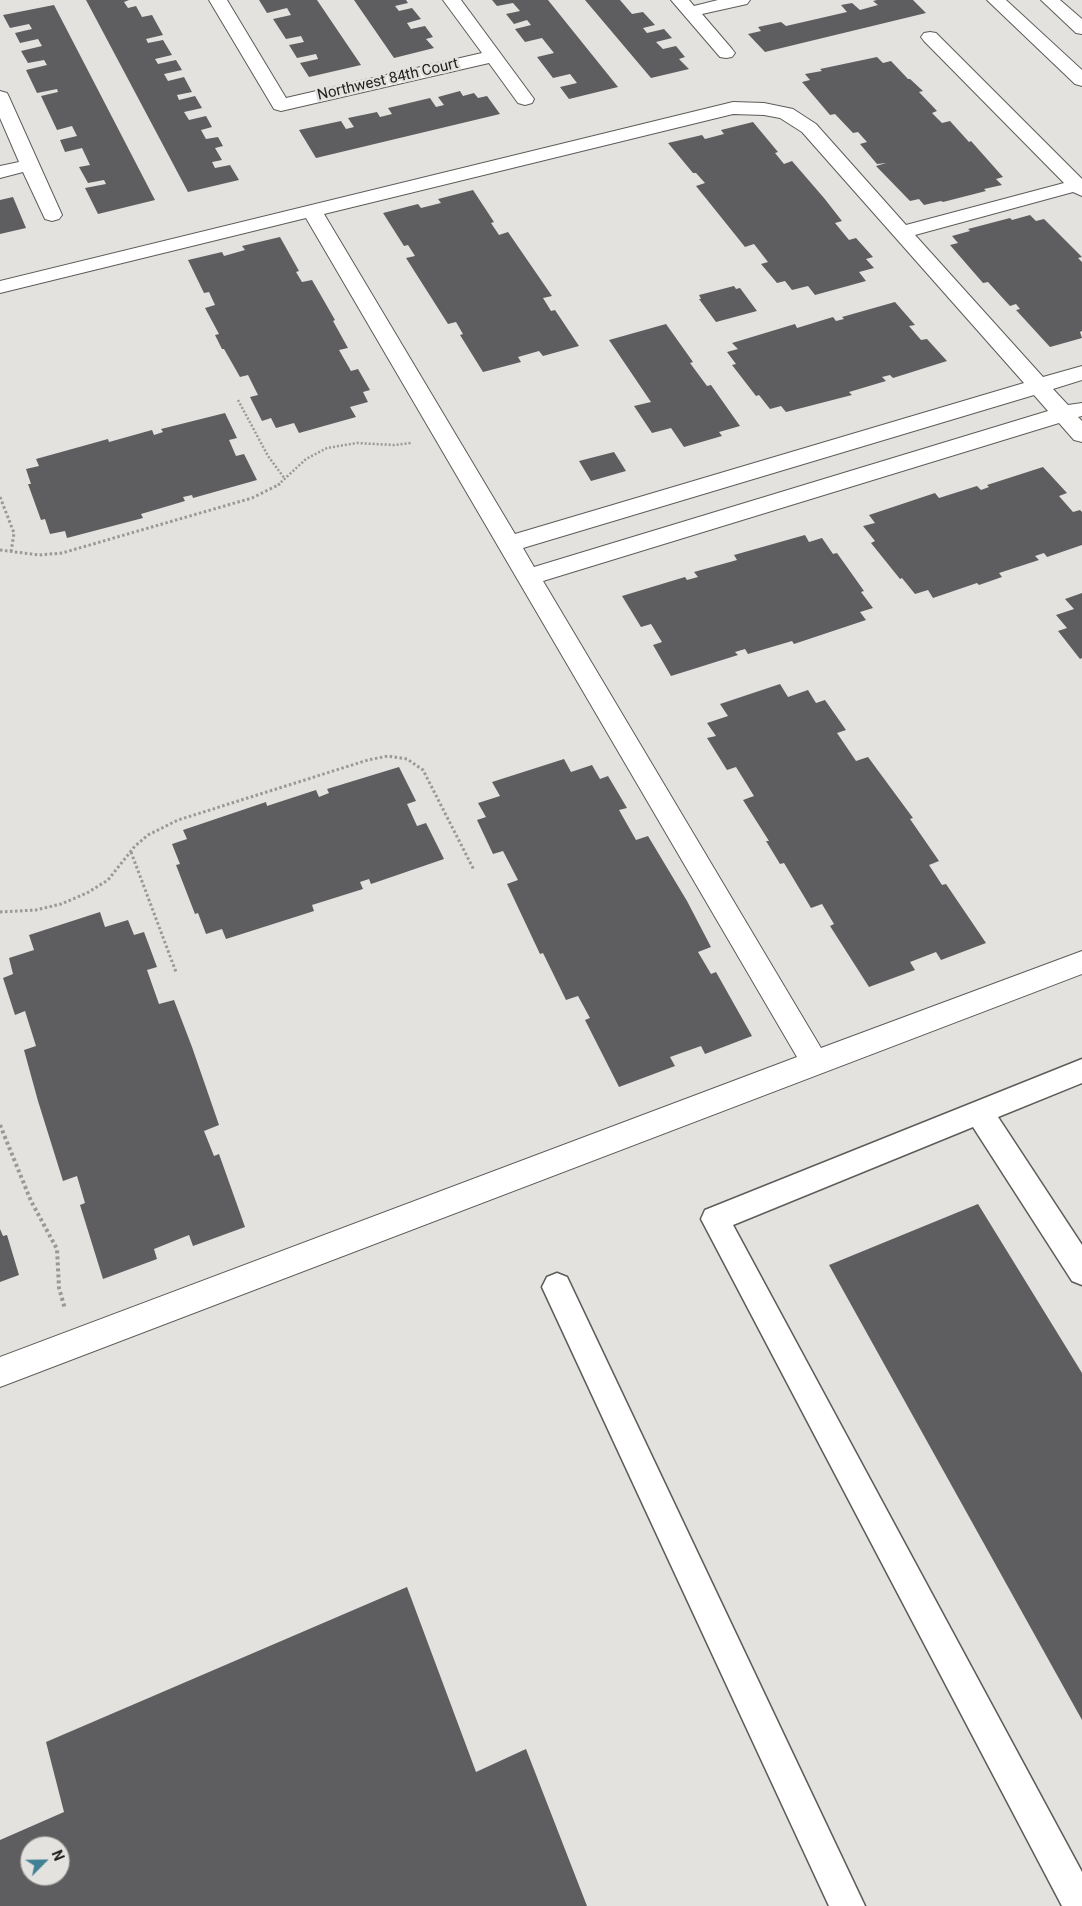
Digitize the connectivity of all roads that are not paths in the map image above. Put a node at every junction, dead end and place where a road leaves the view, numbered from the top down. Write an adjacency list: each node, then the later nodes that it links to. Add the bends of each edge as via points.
1 (218, 0): 10 (street, Northwest 84th Court, via 281,105)
2 (452, 0): 10 (street)
3 (741, 0): 6 (street)
4 (996, 0): 11 (street)
5 (1050, 0): 7 (street)
6 (685, 6): 9 (street)
7 (1082, 29)
8 (930, 37): 16 (street)
9 (726, 52)
10 (495, 56): 13 (street)
11 (1082, 80)
12 (0, 97): 14 (street)
13 (525, 99)
14 (30, 165): 15 (street); 18 (street)
15 (0, 172)
16 (1080, 188): 19 (street)
17 (312, 211): 19 (street, via 733,108 751,107 786,114 805,124); 20 (street); 25 (street)
18 (52, 215)
19 (902, 232): 22 (street)
20 (0, 287)
21 (1082, 373): 22 (street)
22 (1038, 385): 23 (street); 25 (street)
23 (1073, 411): 24 (street); 26 (street)
24 (1082, 435)
25 (508, 544): 26 (street)
26 (528, 577): 28 (street)
27 (1082, 962): 28 (street)
28 (815, 1063): 33 (street)
29 (1082, 1071): 30 (lane)
30 (979, 1112): 31 (lane); 35 (lane, via 714,1219)
31 (1082, 1271)
32 (557, 1287): 34 (lane)
33 (0, 1372)
34 (847, 1906)
35 (1081, 1906)

